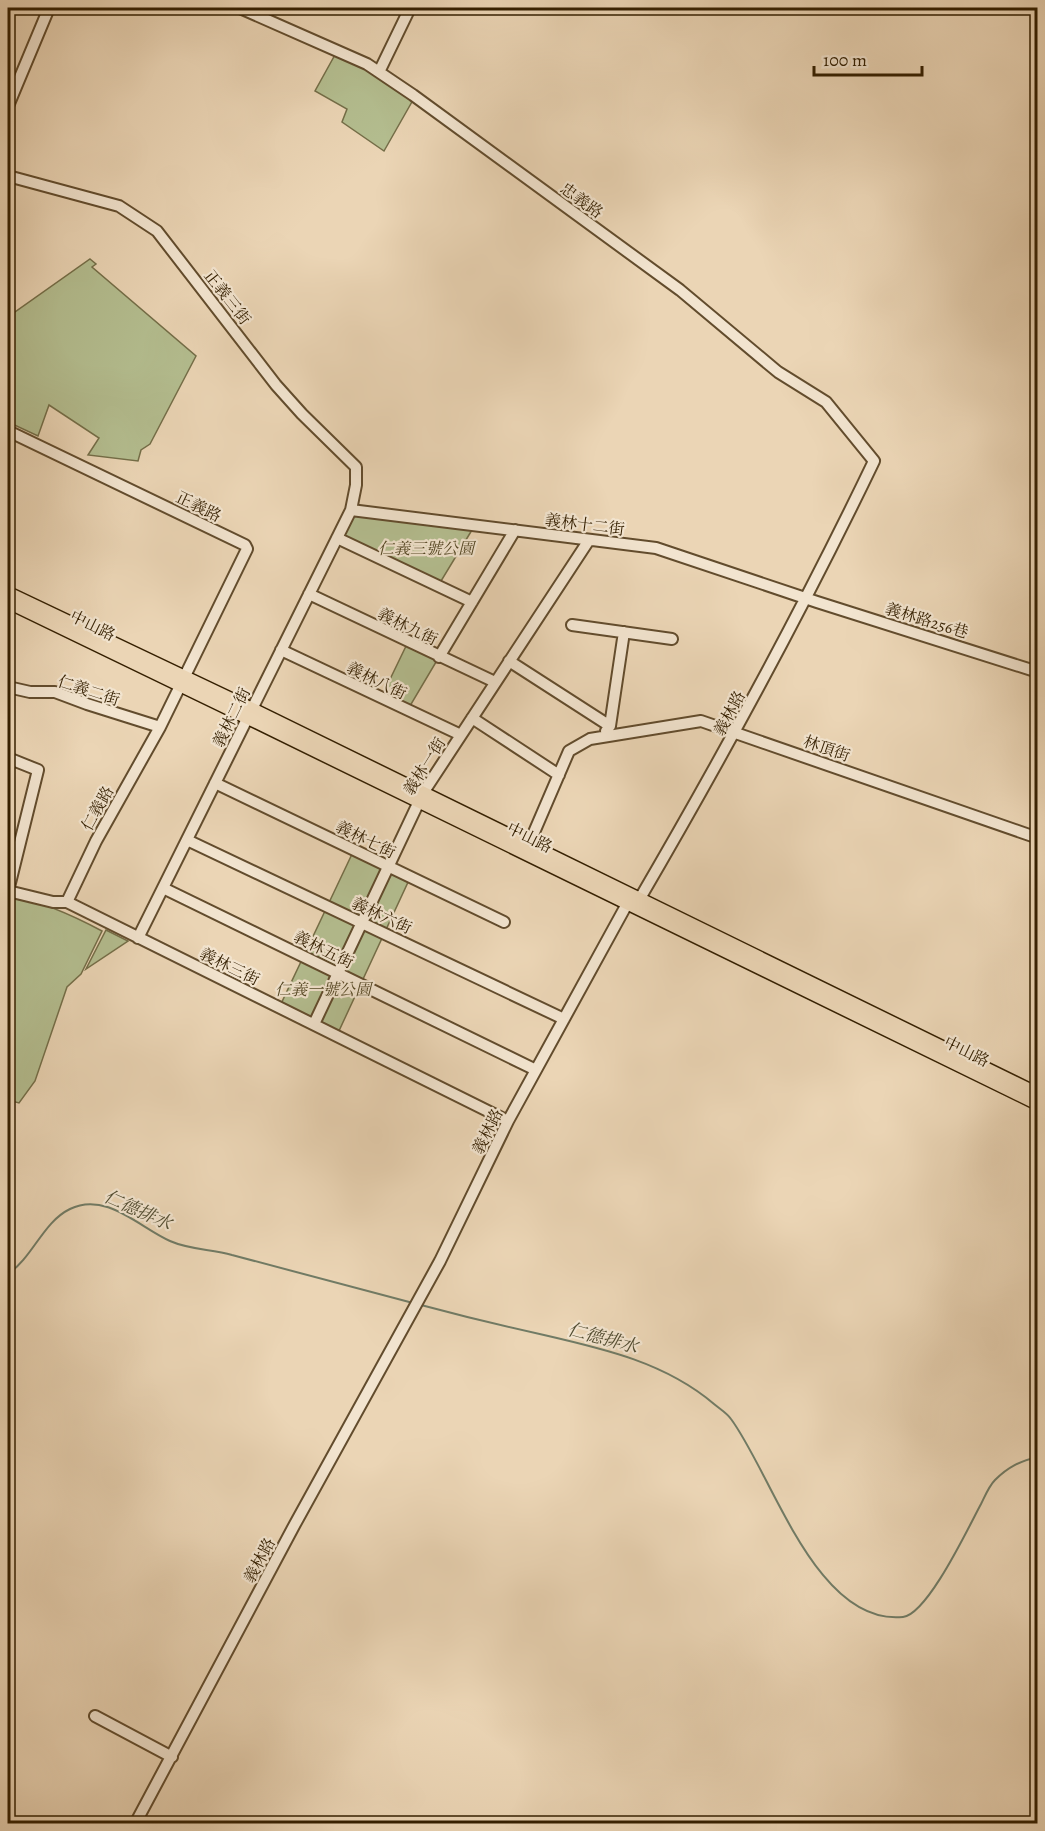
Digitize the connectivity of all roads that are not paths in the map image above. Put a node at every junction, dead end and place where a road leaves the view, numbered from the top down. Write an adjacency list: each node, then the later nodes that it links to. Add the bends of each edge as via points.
1 (49, 8): 5 (street)
2 (240, 8): 4 (street, 忠義路)
3 (410, 8): 4 (street)
4 (379, 72): 8 (street, 忠義路, via 680,290 778,372 825,402)
5 (8, 106)
6 (8, 176): 9 (street, 正義三街, via 119,206 156,231 276,385 356,467)
7 (8, 431): 25 (street, 正義路, via 245,545 246,554)
8 (874, 460): 15 (street, 義林路)
9 (351, 510): 10 (street, 義林十二街); 11 (street, 義林二街)
10 (515, 530): 12 (street, 義林十二街); 16 (street)
11 (337, 538): 14 (street, 義林二街); 16 (street)
12 (589, 540): 15 (street, 義林十二街, via 656,548); 23 (street, 義林一街)
13 (8, 593): 25 (main road, 中山路)
14 (309, 594): 21 (street, 義林二街); 22 (street, 義林九街)
15 (808, 598): 24 (street, 義林路256巷); 32 (street, 義林路)
16 (472, 602): 22 (street)
17 (8, 603): 25 (main road, 中山路)
18 (572, 625): 19 (street)
19 (624, 632): 20 (street); 30 (street)
20 (672, 639)
21 (281, 650): 28 (street, 義林二街); 33 (street, 義林八街)
22 (439, 657): 26 (street, 義林九街)
23 (509, 661): 26 (street, 義林一街); 30 (street)
24 (1038, 672)
25 (183, 681): 28 (main road, 中山路); 31 (street, 仁義路)
26 (495, 682): 29 (street, 義林一街)
27 (8, 687): 31 (street, 仁義二街, via 55,692)
28 (250, 713): 37 (street, 義林二街); 38 (main road, 中山路)
29 (472, 718): 33 (street, 義林一街); 36 (street)
30 (610, 726): 34 (street)
31 (160, 727): 45 (street, 仁義路, via 96,841)
32 (735, 731): 34 (street, 林頂街, via 701,721); 39 (street, 林頂街); 46 (street, 義林路)
33 (461, 735): 38 (street, 義林一街)
34 (602, 737): 36 (street, 林頂街, via 569,751)
35 (8, 758): 44 (street, via 38,770)
36 (559, 775): 41 (street, 林頂街)
37 (215, 783): 40 (street, 義林二街); 42 (street, 義林七街)
38 (421, 797): 41 (main road, 中山路); 42 (street, 義林一街)
39 (1038, 838)
40 (187, 840): 43 (street, 義林二街); 47 (street, 義林六街)
41 (527, 849): 46 (main road, 中山路)
42 (389, 867): 47 (street, 義林一街); 48 (street, 義林七街)
43 (163, 888): 49 (street, 義林二街); 50 (street, 義林五街)
44 (8, 891): 45 (street)
45 (67, 902): 49 (street, 義林三街)
46 (633, 902): 51 (street, 義林路); 54 (main road, 中山路); 55 (main road, 中山路)
47 (362, 922): 50 (street, 義林一街); 51 (street, 義林六街)
48 (504, 922)
49 (138, 938): 52 (street, 義林三街)
50 (338, 973): 52 (street, 義林一街); 53 (street, 義林五街)
51 (564, 1019): 53 (street, 義林路)
52 (314, 1024): 56 (street, 義林三街)
53 (536, 1070): 56 (street, 義林路)
54 (1038, 1094)
55 (1038, 1104)
56 (508, 1121): 58 (street, 義林路, via 440,1261)
57 (95, 1716): 58 (street)
58 (171, 1757): 59 (street, 義林路)
59 (135, 1824)

